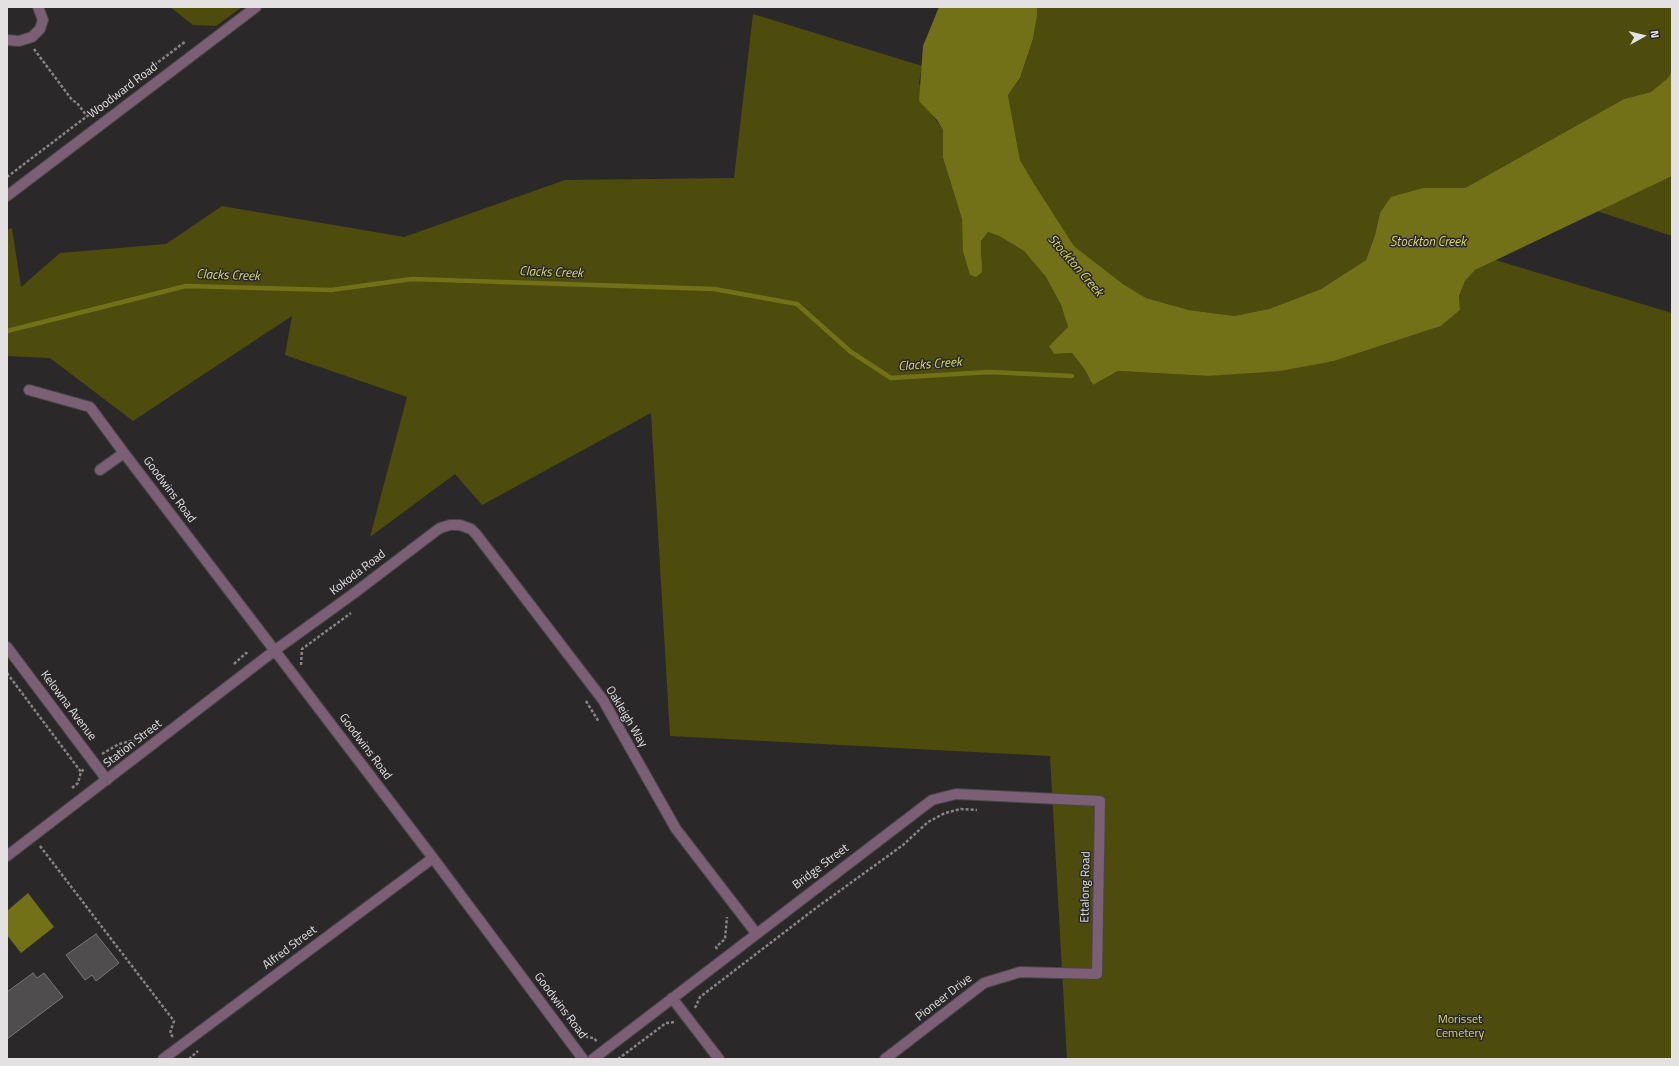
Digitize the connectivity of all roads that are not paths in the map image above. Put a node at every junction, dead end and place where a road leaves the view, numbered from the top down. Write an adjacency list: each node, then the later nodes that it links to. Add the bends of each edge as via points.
1 (38, 7): 3 (street, via 42,20 40,29 20,41)
2 (256, 7): 4 (street, Woodward Road)
3 (7, 40)
4 (7, 196)
5 (29, 390): 6 (street, Goodwins Road, via 90,407)
6 (124, 453): 7 (street); 10 (street, Goodwins Road)
7 (100, 470)
8 (460, 525): 10 (street, Kokoda Road, via 450,524 428,536); 15 (street, Oakleigh Way, via 476,534 603,700 676,829)
9 (7, 647): 11 (street, Kelowna Avenue)
10 (274, 651): 11 (street, Station Street); 14 (street, Goodwins Road)
11 (108, 780): 13 (street, Station Street)
12 (1100, 801): 15 (street, Bridge Street, via 956,794 932,800); 16 (street, Ettalong Road)
13 (7, 856)
14 (433, 858): 18 (street, Alfred Street); 19 (street, Goodwins Road)
15 (756, 933): 17 (street, Bridge Street)
16 (1097, 974): 22 (street, Pioneer Drive, via 1020,972 984,983)
17 (672, 998): 20 (street, Bridge Street); 21 (street)
18 (162, 1059)
19 (583, 1059)
20 (593, 1059)
21 (719, 1059)
22 (885, 1059)

